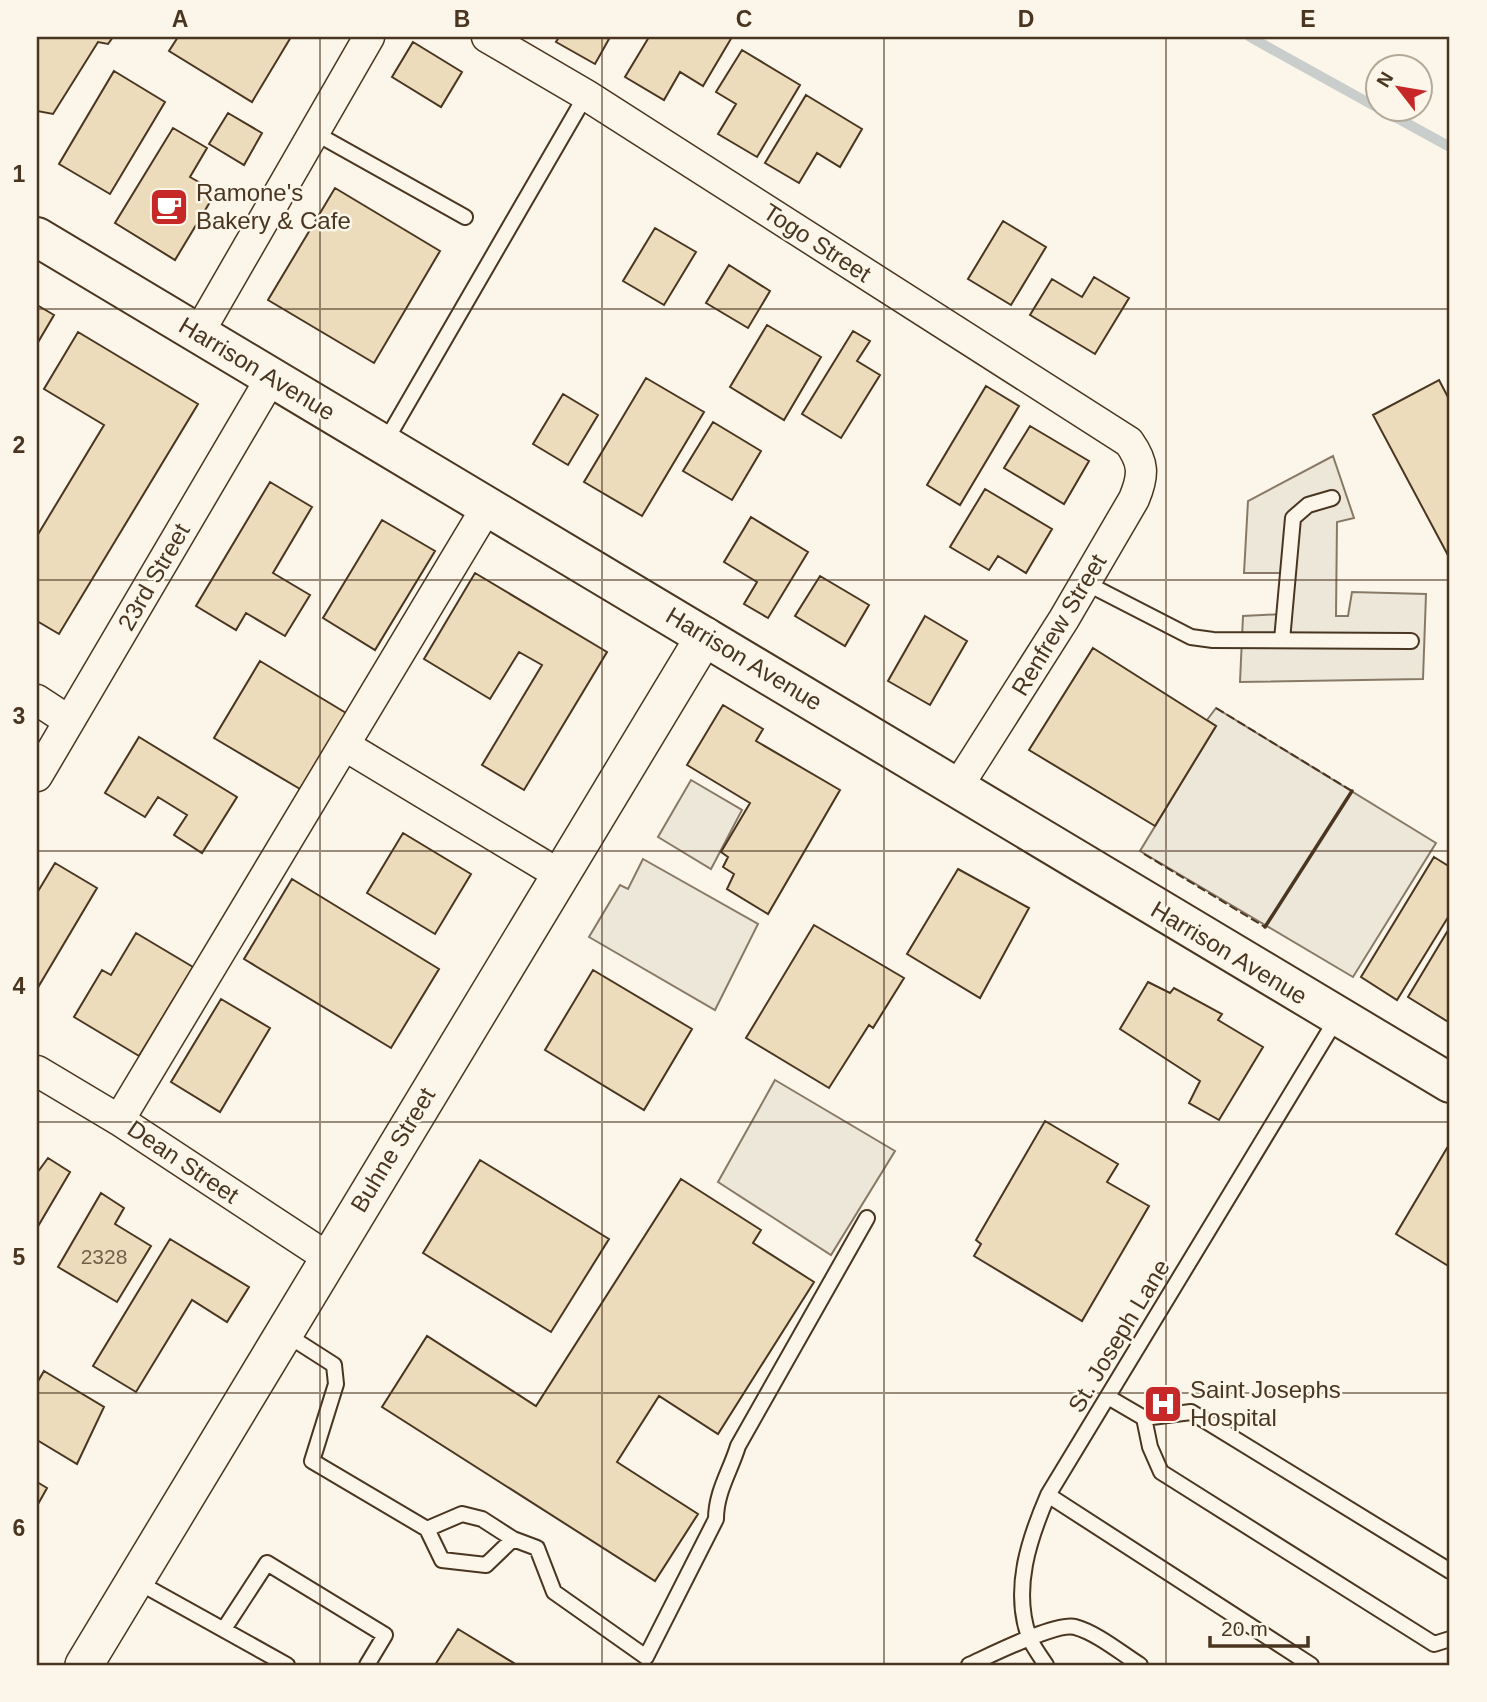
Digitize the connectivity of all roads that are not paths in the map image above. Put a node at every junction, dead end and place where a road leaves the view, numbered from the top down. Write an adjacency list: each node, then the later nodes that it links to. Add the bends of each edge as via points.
1 (369, 37): 4 (street)
2 (487, 37): 3 (street, Togo Street)
3 (586, 96): 9 (lane); 10 (street, Togo Street, via 1129,442)
4 (315, 133): 5 (lane); 7 (street)
5 (465, 217)
6 (37, 237): 7 (main road, Harrison Avenue)
7 (198, 334): 8 (main road, Harrison Avenue)
8 (271, 378): 9 (main road, Harrison Avenue); 18 (street, 23rd Street)
9 (383, 445): 12 (main road, Harrison Avenue)
10 (1140, 457): 13 (street, Renfrew Street, via 1141,482)
11 (1332, 498): 15 (lane, via 1308,505 1293,518)
12 (487, 507): 14 (main road, Harrison Avenue); 19 (street)
13 (1086, 583): 15 (lane, via 1191,637); 21 (street, Renfrew Street)
14 (705, 636): 21 (main road, Harrison Avenue); 22 (street, Buhne Street)
15 (1282, 640): 16 (lane)
16 (1411, 641)
17 (37, 700): 18 (street)
18 (69, 721): 20 (street, 23rd Street)
19 (344, 745): 22 (street); 26 (street)
20 (37, 776)
21 (958, 786): 23 (main road, Harrison Avenue)
22 (560, 875): 28 (street, Buhne Street)
23 (1338, 1017): 25 (main road, Harrison Avenue); 30 (lane, St. Joseph Lane)
24 (37, 1071): 26 (street, Dean Street)
25 (1450, 1083)
26 (119, 1120): 28 (street, Dean Street)
27 (867, 1218): 34 (lane, via 738,1446 716,1497 716,1519 646,1657 554,1592 537,1548)
28 (327, 1257): 29 (street, Buhne Street)
29 (283, 1333): 33 (lane, via 334,1365 336,1384 312,1461); 36 (street, Buhne Street)
30 (1108, 1396): 31 (lane); 32 (lane, St. Joseph Lane)
31 (1144, 1418): 35 (lane, via 1191,1412); 39 (lane, via 1161,1472 1434,1644)
32 (1048, 1495): 38 (lane, St. Joseph Lane, via 1024,1563); 46 (lane)
33 (427, 1530): 34 (lane, via 462,1514 482,1519); 34 (lane, via 442,1560 486,1565)
34 (513, 1539)
35 (1450, 1571)
36 (136, 1581): 37 (lane); 40 (street, Buhne Street)
37 (224, 1629): 41 (lane); 42 (lane, via 267,1563 384,1635)
38 (1029, 1638): 43 (lane); 44 (lane); 45 (lane, via 1069,1626)
39 (1450, 1639)
40 (84, 1665)
41 (287, 1665)
42 (367, 1665)
43 (969, 1665)
44 (1046, 1665)
45 (1140, 1665)
46 (1311, 1665)

